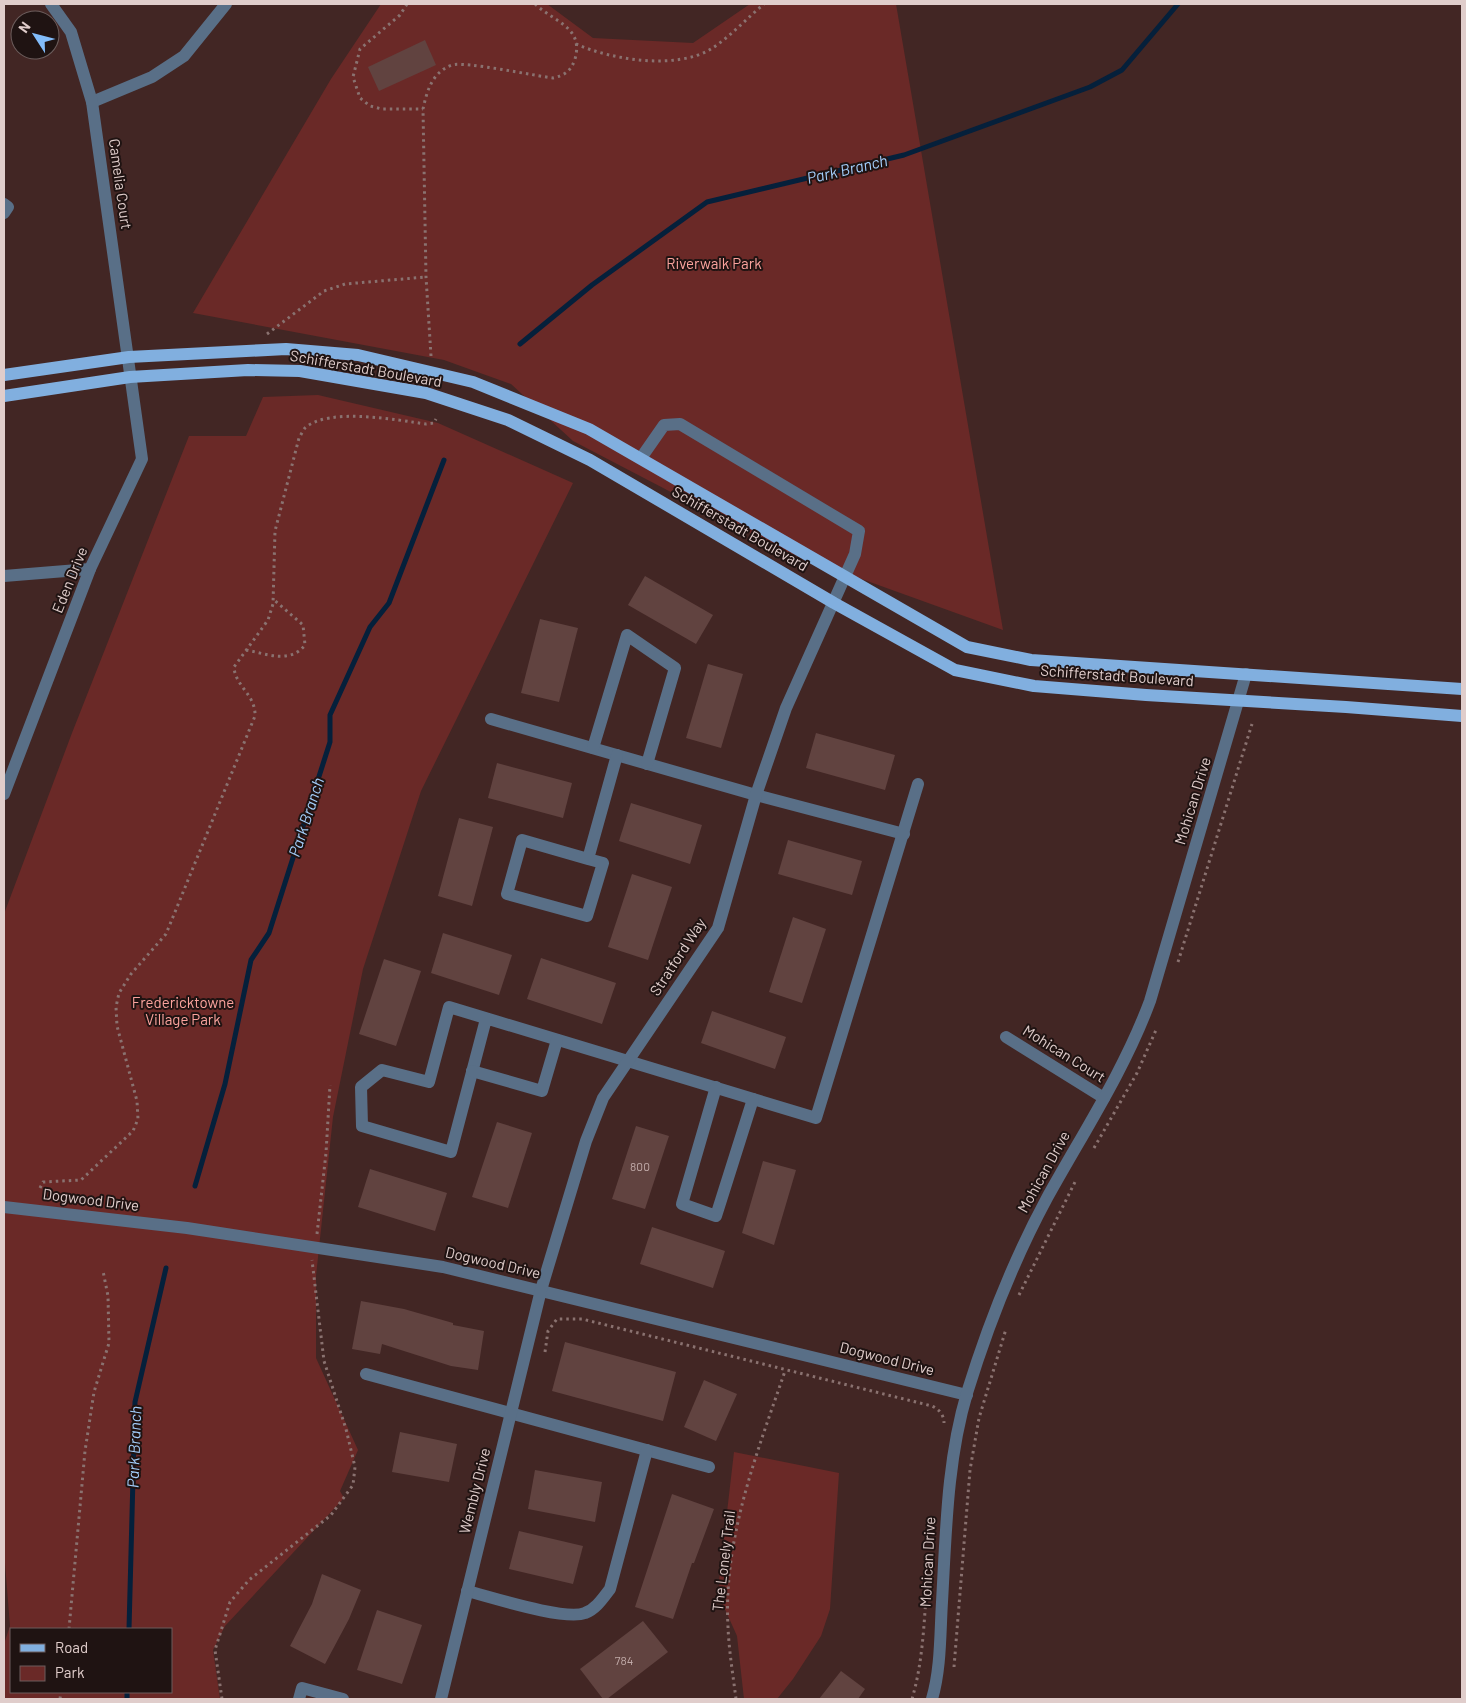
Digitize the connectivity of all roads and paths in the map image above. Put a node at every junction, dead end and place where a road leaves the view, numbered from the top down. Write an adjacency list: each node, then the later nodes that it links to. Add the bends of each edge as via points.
1 (51, 4): 7 (street, Camelia Court, via 71,32)
2 (226, 4): 7 (street, via 184,56 152,77)
3 (407, 4): 8 (path, via 400,15 360,49 353,77 360,98 370,106)
4 (535, 4): 6 (path, via 569,28 577,38)
5 (764, 4): 6 (path, via 711,49 689,58 659,61 596,53)
6 (576, 44): 8 (path, via 572,68 553,78 453,65 438,74 428,88)
7 (92, 102): 14 (street, Camelia Court)
8 (423, 109): 11 (path)
9 (4, 204): 10 (street, via 8,207)
10 (4, 213)
11 (426, 277): 12 (path, via 346,284 324,291); 13 (path)
12 (267, 334)
13 (431, 356)
14 (129, 357): 15 (main road, Schifferstadt Boulevard); 16 (street, Camelia Court); 19 (main road, Schifferstadt Boulevard, via 286,349 358,355 473,382 589,429)
15 (4, 376)
16 (130, 377): 17 (main road, Schifferstadt Boulevard); 20 (street, Eden Drive, via 142,459); 24 (main road, Schifferstadt Boulevard, via 248,370 300,371 426,393 508,420 590,460)
17 (4, 396)
18 (436, 419): 23 (path, via 434,423 426,424 334,418 305,428 299,438 275,531)
19 (641, 458): 21 (main road, Schifferstadt Boulevard); 21 (street, Stratford Way, via 664,425 680,424 860,531 856,554)
20 (90, 570): 22 (street); 36 (street, Eden Drive)
21 (845, 575): 24 (street, Stratford Way); 26 (main road, Schifferstadt Boulevard, via 967,647 1031,660)
22 (4, 576)
23 (273, 599): 25 (path, via 268,620); 25 (path, via 304,625 305,645 298,654 285,657)
24 (834, 603): 28 (main road, Schifferstadt Boulevard, via 955,670 980,676 1034,686); 37 (street, Stratford Way, via 786,708)
25 (246, 650): 53 (path, via 234,666 235,677 250,694 255,716 166,934 141,961 119,993 117,1026 137,1101 138,1119 134,1131 81,1180 43,1182)
26 (1246, 674): 27 (main road, Schifferstadt Boulevard); 28 (street, Mohican Drive)
27 (1462, 689)
28 (1240, 700): 29 (main road, Schifferstadt Boulevard); 49 (street, Mohican Drive, via 1150,1001 1135,1041)
29 (1462, 716)
30 (491, 719): 32 (street)
31 (1252, 724): 40 (path)
32 (593, 748): 33 (street); 34 (street, via 627,635 675,668)
33 (617, 755): 34 (street); 39 (street)
34 (647, 764): 37 (street)
35 (918, 784): 38 (street)
36 (4, 794)
37 (756, 795): 38 (street); 45 (street, Stratford Way, via 718,928)
38 (904, 834): 50 (street, via 816,1118)
39 (588, 859): 39 (street, via 603,863 587,916 507,894 522,840)
40 (1176, 970)
41 (486, 1019): 44 (street); 46 (street); 46 (street, via 449,1007 429,1082 382,1070 361,1087 362,1126 451,1152)
42 (1158, 1024): 51 (path, via 1137,1073)
43 (1006, 1037): 49 (street, Mohican Court)
44 (557, 1040): 45 (street); 46 (street, via 542,1091)
45 (628, 1060): 48 (street); 57 (street, Stratford Way, via 603,1098 586,1141)
46 (472, 1071)
47 (330, 1086): 55 (path, via 320,1220)
48 (716, 1087): 50 (street); 50 (street, via 682,1204 716,1216)
49 (1104, 1098): 63 (street, Mohican Drive, via 1046,1199 1012,1267 992,1314)
50 (752, 1099)
51 (1092, 1152)
52 (1077, 1177): 58 (path)
53 (40, 1188)
54 (4, 1207): 55 (street, Dogwood Drive)
55 (314, 1246): 57 (street, Dogwood Drive, via 443,1267); 72 (path, via 311,1265 324,1361 346,1429 354,1467 353,1485 331,1515 249,1580 230,1602 215,1650)
56 (104, 1271): 70 (path, via 109,1343 94,1392)
57 (541, 1290): 63 (street, Dogwood Drive); 64 (street, Wembly Drive)
58 (1015, 1304)
59 (1008, 1322): 71 (path, via 985,1396 970,1470)
60 (545, 1352): 61 (path, via 548,1331 557,1319 582,1319)
61 (785, 1371): 65 (path, via 932,1406 942,1415); 76 (path, The Lonely Trail, via 753,1465 734,1543 727,1626)
62 (366, 1374): 64 (street)
63 (967, 1395): 78 (street, Mohican Drive, via 950,1484 938,1665)
64 (510, 1412): 66 (street); 69 (street, Wembly Drive)
65 (943, 1428)
66 (647, 1450): 67 (street); 69 (street, via 610,1589 601,1602 585,1613 566,1615)
67 (710, 1468)
68 (928, 1574): 77 (path, via 924,1636)
69 (467, 1591): 75 (street, Wembly Drive)
70 (69, 1628)
71 (953, 1672)
72 (222, 1699)
73 (299, 1699): 74 (street, via 302,1688)
74 (343, 1699)
75 (441, 1699)
76 (736, 1699)
77 (912, 1699)
78 (932, 1699)

